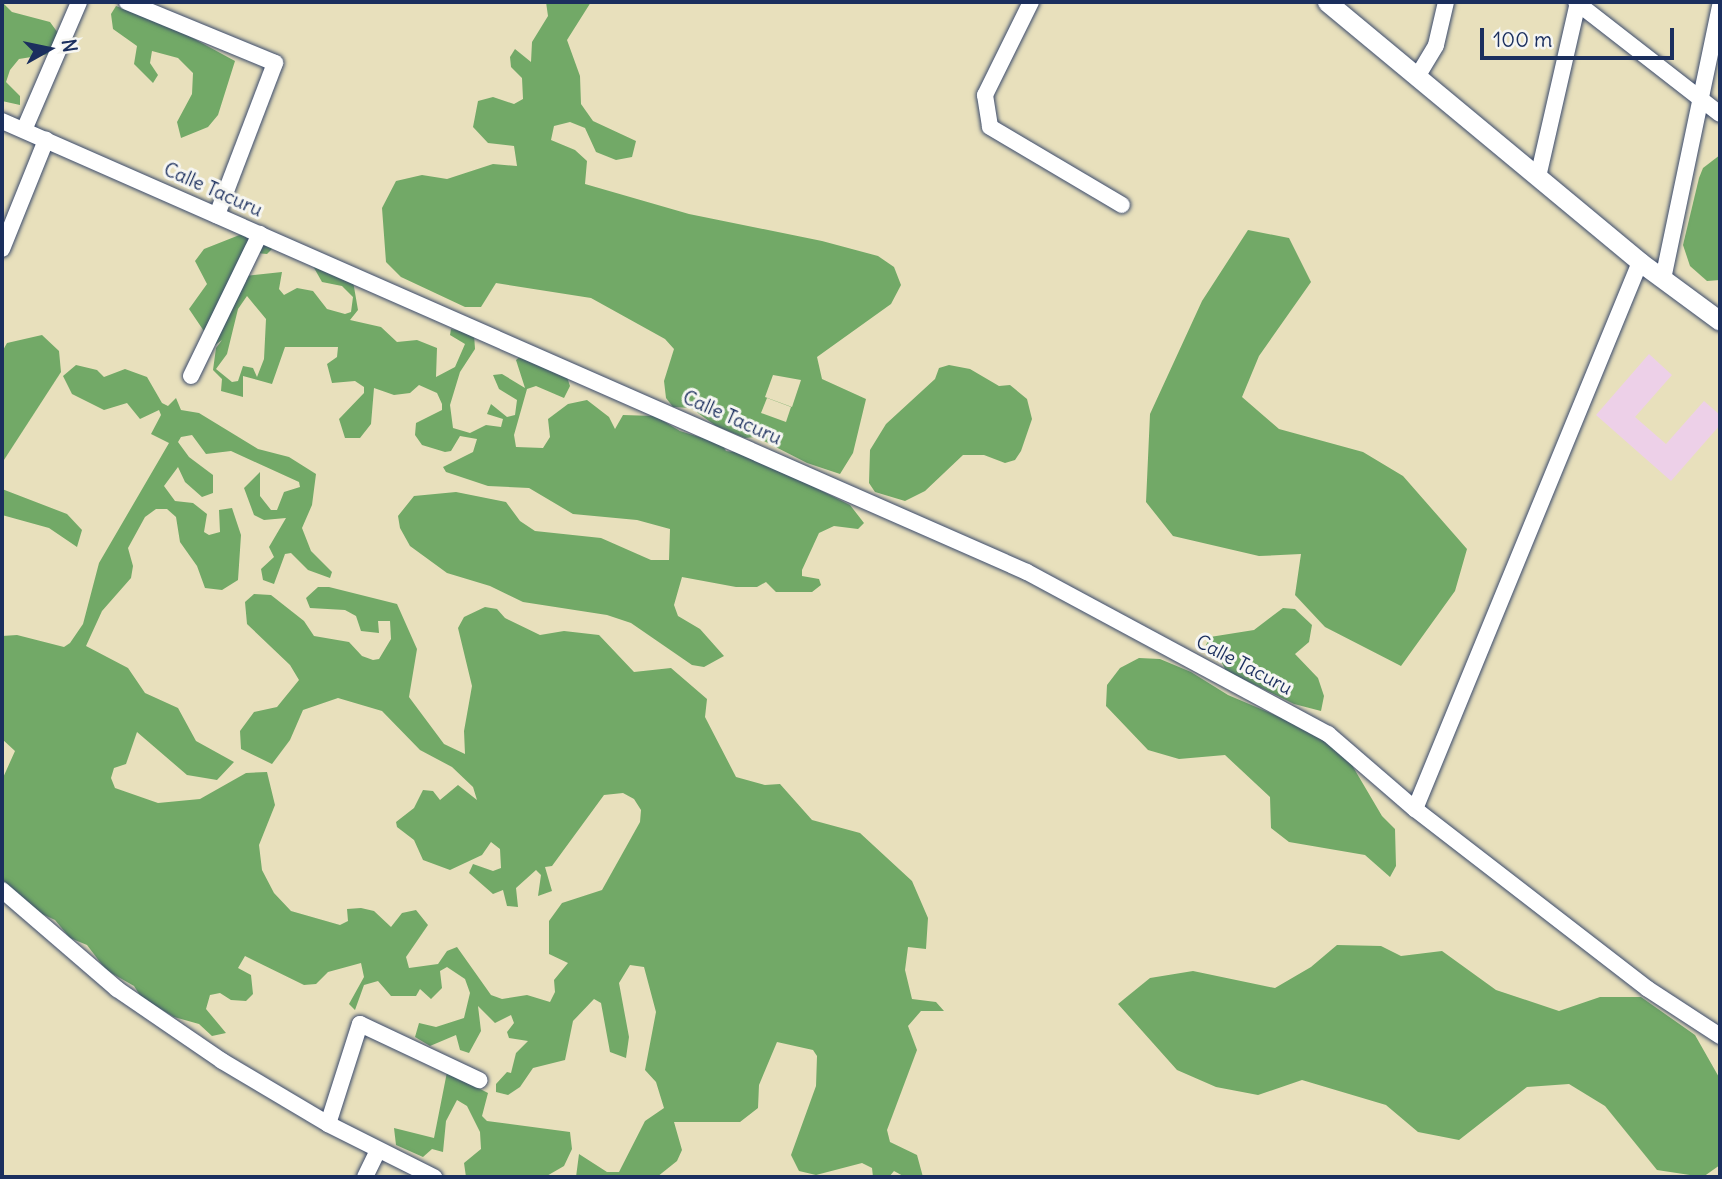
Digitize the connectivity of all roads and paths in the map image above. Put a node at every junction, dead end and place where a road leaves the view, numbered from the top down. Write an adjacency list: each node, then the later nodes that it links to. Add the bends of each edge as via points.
1 (79, 2): 12 (street)
2 (127, 2): 16 (street, via 275,63)
3 (1031, 2): 15 (street, via 985,95 990,127)
4 (1327, 2): 8 (main road)
5 (1446, 2): 8 (street, via 1436,44)
6 (1577, 2): 9 (street); 14 (street)
7 (1720, 5): 9 (street)
8 (1418, 77): 14 (main road)
9 (1702, 101): 10 (street); 20 (street)
10 (1720, 114)
11 (2, 121): 12 (street, Calle Tacuru)
12 (24, 130): 13 (street, Calle Tacuru)
13 (46, 140): 16 (street, Calle Tacuru); 18 (street)
14 (1538, 177): 19 (main road)
15 (1122, 205)
16 (217, 215): 17 (street, Calle Tacuru)
17 (260, 234): 22 (street); 23 (street, Calle Tacuru, via 1027,572 1328,734)
18 (2, 248)
19 (1640, 262): 20 (main road); 23 (street)
20 (1663, 279): 21 (main road)
21 (1720, 321)
22 (191, 376)
23 (1415, 809): 25 (street, Calle Tacuru, via 1648,989)
24 (2, 890): 27 (street, via 117,989 222,1061)
25 (1720, 1036)
26 (479, 1080): 27 (street, via 360,1024)
27 (328, 1124): 28 (street)
28 (377, 1150): 29 (street); 30 (street)
29 (365, 1177)
30 (435, 1177)

